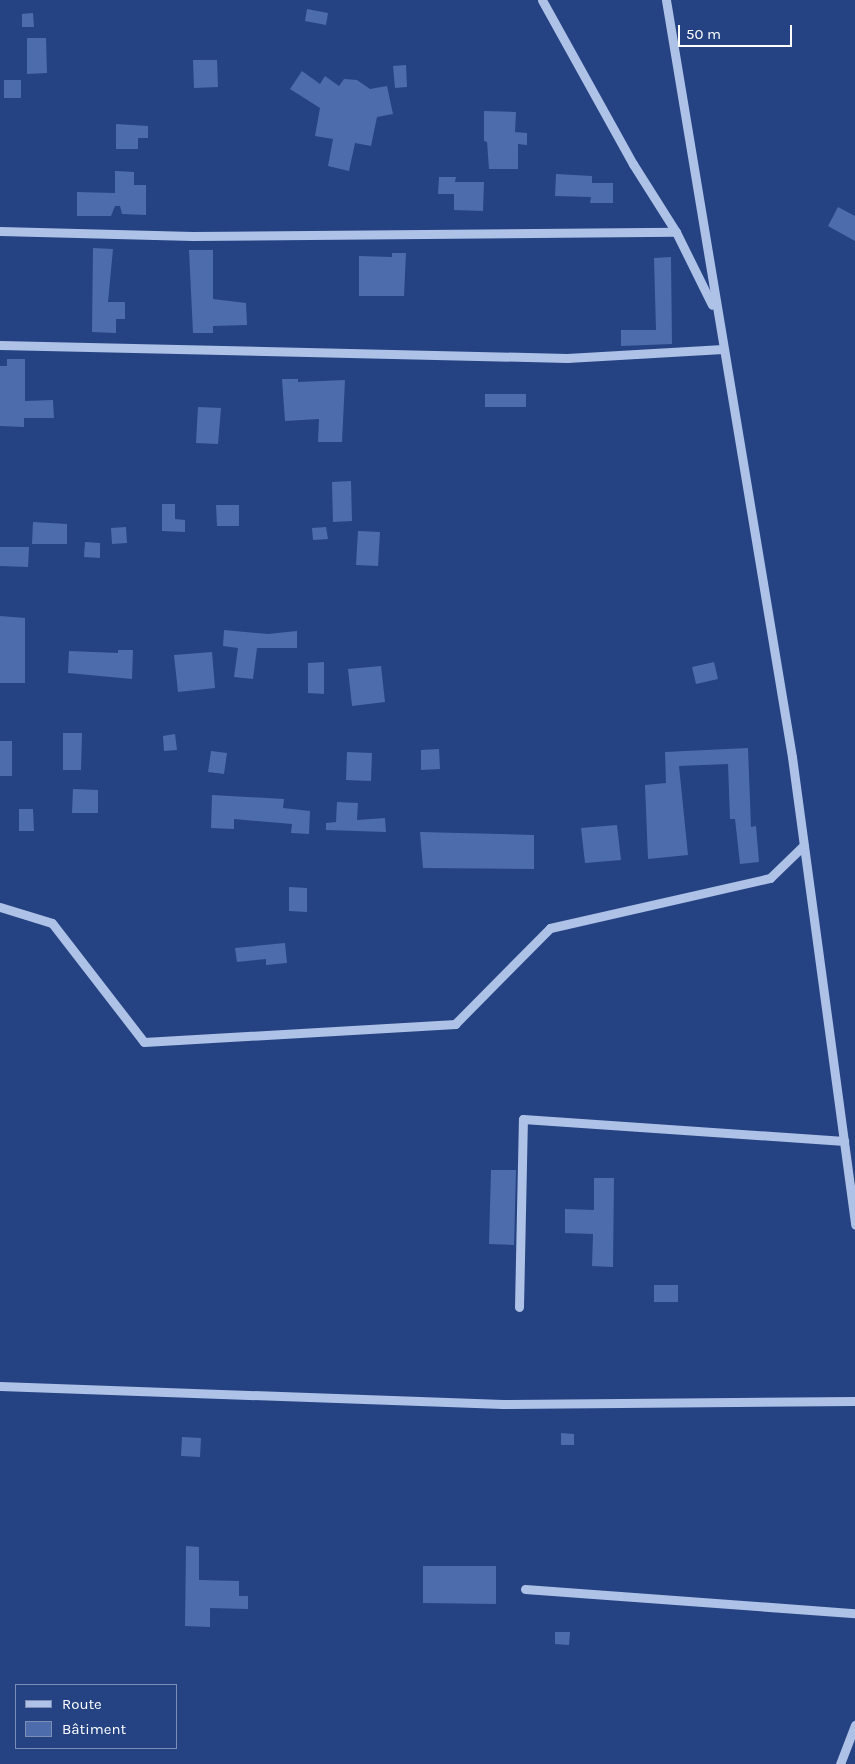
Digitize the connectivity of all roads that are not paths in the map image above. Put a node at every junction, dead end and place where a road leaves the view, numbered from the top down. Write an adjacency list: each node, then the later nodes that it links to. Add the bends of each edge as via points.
1 (542, 0): 4 (street, via 632,164)
2 (666, 0): 5 (street)
3 (0, 230): 4 (street, via 193,236)
4 (676, 232): 5 (street)
5 (717, 316): 7 (street)
6 (0, 345): 7 (street, via 567,358)
7 (723, 349): 8 (street)
8 (804, 845): 9 (street, via 770,878 550,928 454,1024 144,1042 52,923); 10 (street)
9 (0, 907)
10 (844, 1141): 11 (street); 12 (street, via 523,1119)
11 (855, 1225)
12 (519, 1306)
13 (0, 1386): 14 (street, via 503,1404)
14 (855, 1401)
15 (525, 1589): 16 (street)
16 (855, 1614)
17 (855, 1725): 18 (street)
18 (840, 1764)

